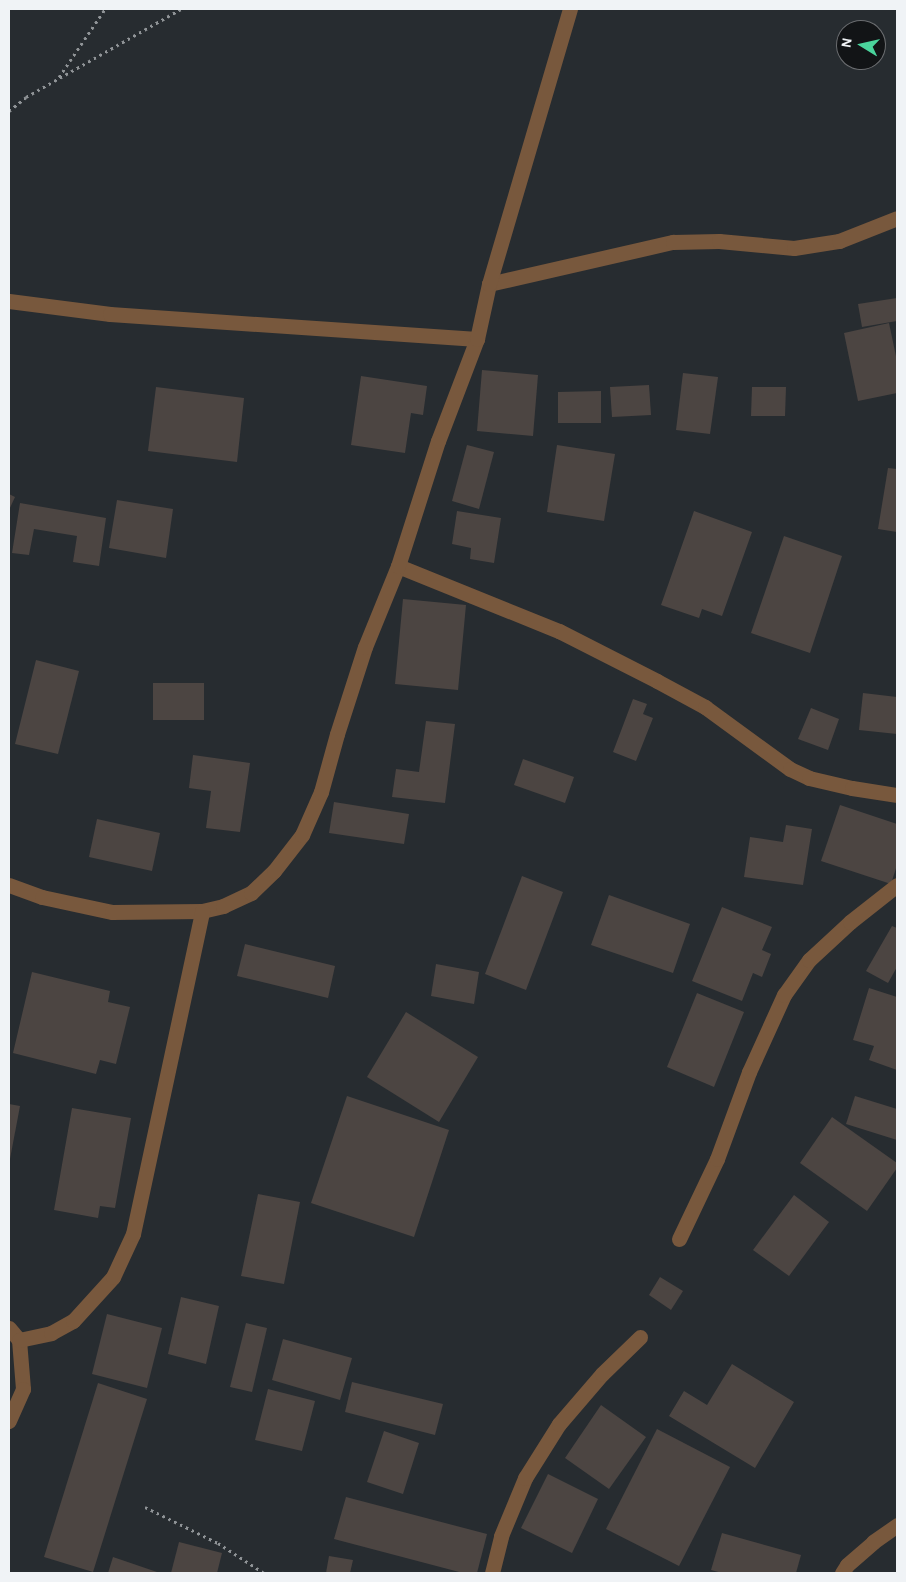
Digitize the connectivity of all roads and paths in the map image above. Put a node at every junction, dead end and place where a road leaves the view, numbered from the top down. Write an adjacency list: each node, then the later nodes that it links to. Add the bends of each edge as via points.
1 (104, 9): 4 (path)
2 (181, 9): 4 (path)
3 (570, 9): 7 (street)
4 (57, 79): 5 (path)
5 (9, 111)
6 (897, 218): 7 (street, via 839,241 794,248 719,241 673,242)
7 (489, 284): 9 (street)
8 (9, 301): 9 (street, via 110,314)
9 (477, 339): 10 (street, via 438,441)
10 (398, 566): 11 (street, via 560,631 657,681 705,707 790,770 809,778); 14 (street, via 365,646 321,792 302,835 274,871 251,893 223,906)
11 (897, 795)
12 (9, 885): 14 (street, via 42,897 112,912)
13 (897, 885): 15 (street, via 850,922 810,960 784,995)
14 (202, 911): 18 (street, via 133,1234 113,1277 73,1321 50,1333)
15 (679, 1239)
16 (9, 1328): 18 (street)
17 (640, 1337): 23 (street, via 602,1374 559,1424 525,1478 501,1536)
18 (19, 1340): 19 (street, via 23,1389)
19 (9, 1421)
20 (145, 1506): 22 (path, via 218,1543)
21 (897, 1525): 24 (street, via 873,1542)
22 (264, 1573)
23 (492, 1573)
24 (842, 1573)

